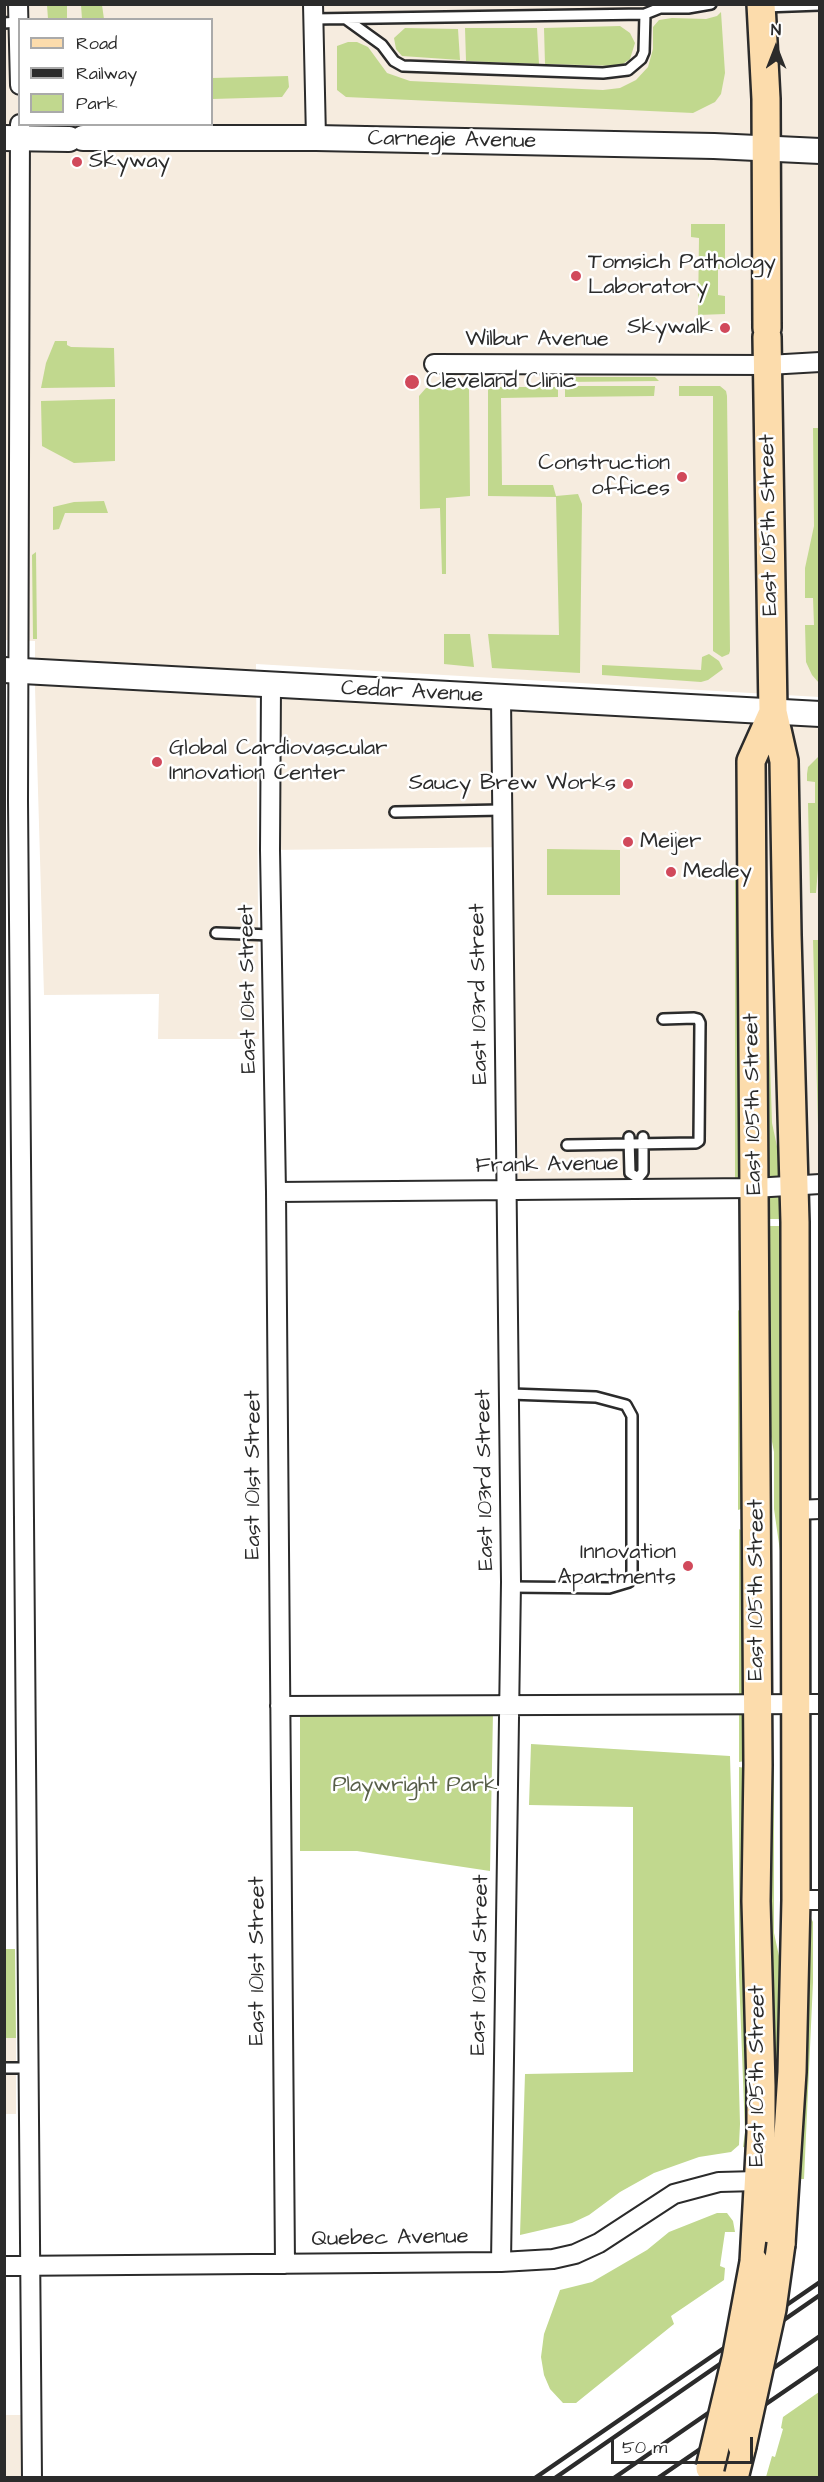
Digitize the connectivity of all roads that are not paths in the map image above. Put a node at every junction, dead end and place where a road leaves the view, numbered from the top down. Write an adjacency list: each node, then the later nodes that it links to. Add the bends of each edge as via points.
1 (711, 4): 5 (lane, via 660,8)
2 (819, 5): 3 (lane)
3 (761, 6): 11 (main road, East 105th Street)
4 (313, 12): 7 (lane); 10 (street)
5 (645, 14): 7 (lane); 7 (lane, via 641,59 628,70 603,73 403,66)
6 (14, 17): 8 (street)
7 (346, 19)
8 (18, 62)
9 (15, 134): 10 (street, Carnegie Avenue, via 76,138); 16 (street)
10 (315, 138): 11 (street, Carnegie Avenue)
11 (766, 148): 12 (street, Carnegie Avenue); 15 (main road, East 105th Street)
12 (819, 151)
13 (819, 362): 15 (street, Wilbur Avenue)
14 (434, 364): 15 (street, Wilbur Avenue)
15 (768, 365): 19 (main road, East 105th Street)
16 (12, 670): 17 (street, Cedar Avenue); 43 (street, via 18,800)
17 (271, 686): 18 (street, Cedar Avenue); 24 (street, East 101st Street)
18 (501, 698): 19 (street, Cedar Avenue); 21 (street, East 103rd Street)
19 (773, 712): 20 (street, Cedar Avenue); 30 (main road, East 105th Street, via 784,761 787,935); 31 (main road, East 105th Street, via 750,761)
20 (819, 714)
21 (502, 810): 22 (lane); 32 (street, East 103rd Street)
22 (395, 812)
23 (216, 933): 24 (lane)
24 (272, 935): 33 (street, East 101st Street)
25 (663, 1018): 27 (lane, via 694,1018 700,1023 701,1137 696,1143)
26 (629, 1141): 27 (lane); 28 (lane); 29 (lane, via 630,1173)
27 (643, 1141): 29 (lane, via 644,1172)
28 (567, 1145)
29 (638, 1184): 31 (street, Frank Avenue); 32 (street, Frank Avenue)
30 (807, 1184): 31 (street, Frank Avenue); 35 (main road, East 105th Street)
31 (754, 1188): 37 (main road, East 105th Street)
32 (507, 1190): 33 (street, Frank Avenue); 34 (street, East 103rd Street)
33 (276, 1192): 39 (street, East 101st Street)
34 (510, 1394): 36 (street, East 103rd Street); 36 (lane, via 596,1397 626,1406 632,1416 629,1582 609,1588)
35 (808, 1509): 38 (main road, East 105th Street)
36 (511, 1587): 40 (street, East 103rd Street)
37 (757, 1704): 38 (street); 40 (street); 44 (main road, East 105th Street, via 756,1901 762,2086)
38 (808, 1704): 41 (main road, East 105th Street)
39 (280, 1706): 40 (street); 46 (street, East 101st Street)
40 (509, 1706): 45 (street, East 103rd Street)
41 (808, 1900): 49 (main road, East 105th Street, bridge, via 781,2244 772,2309 742,2446)
42 (4, 2068): 43 (lane)
43 (29, 2068): 48 (street)
44 (757, 2181): 45 (street, Quebec Avenue, via 719,2182 674,2194 599,2243 574,2254); 49 (main road, East 105th Street, bridge, via 754,2262)
45 (501, 2262): 46 (street, Quebec Avenue)
46 (285, 2264): 48 (street, Quebec Avenue)
47 (4, 2266): 48 (street, Quebec Avenue)
48 (30, 2266): 50 (street)
49 (717, 2474)
50 (32, 2478)

